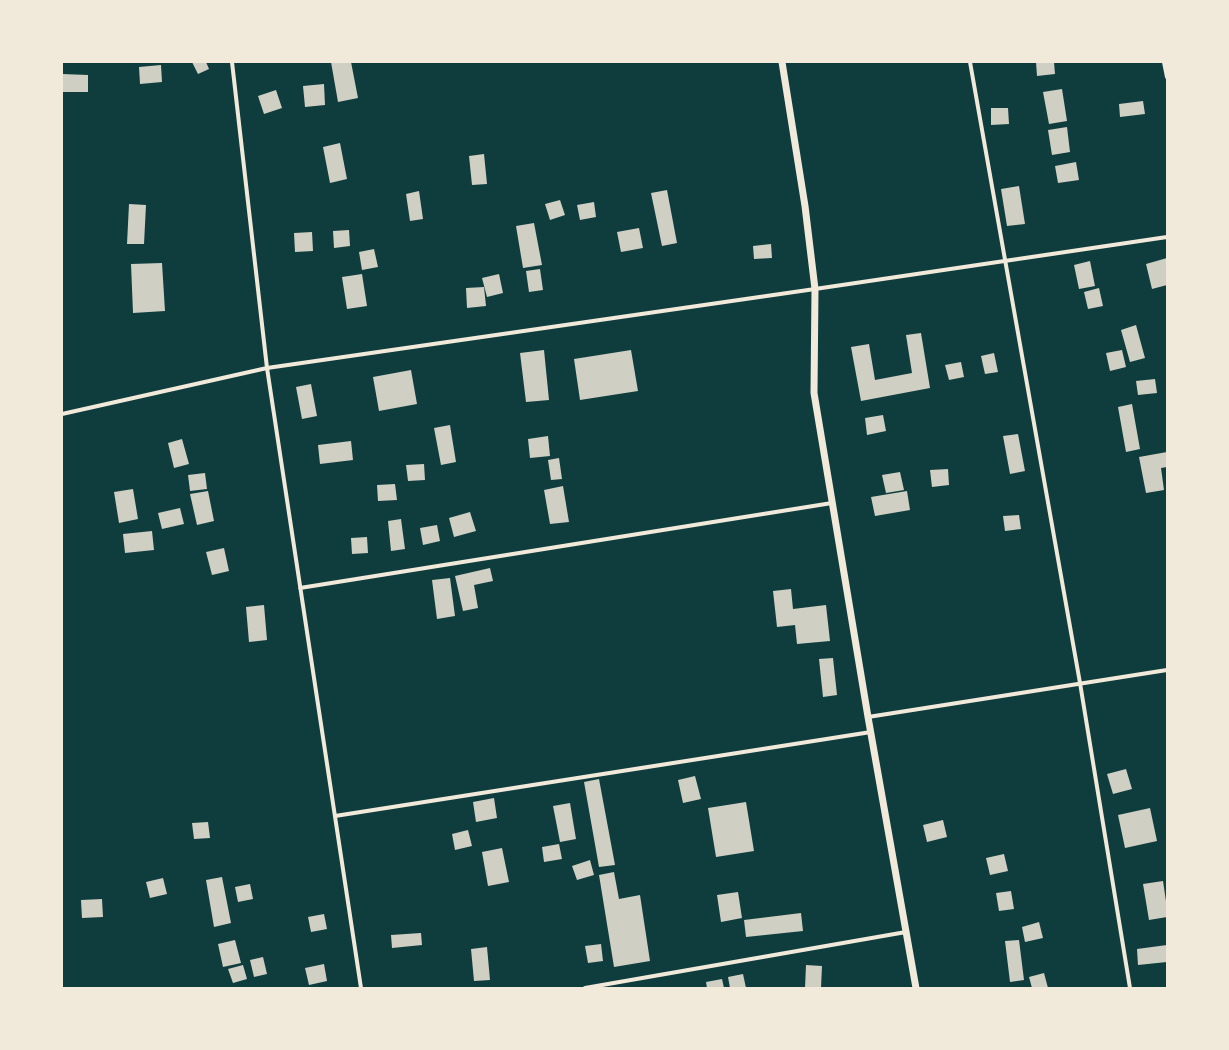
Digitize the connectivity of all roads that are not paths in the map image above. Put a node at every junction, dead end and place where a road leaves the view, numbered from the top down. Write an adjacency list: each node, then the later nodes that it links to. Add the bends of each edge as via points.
1 (232, 62): 9 (street)
2 (782, 62): 8 (street, via 806,206)
3 (970, 62): 7 (street)
4 (1164, 62): 5 (street)
5 (1167, 77)
6 (1167, 237): 7 (street)
7 (1006, 260): 8 (street); 14 (street)
8 (815, 289): 9 (street); 11 (street, via 814,393)
9 (267, 368): 10 (street); 12 (street)
10 (62, 414)
11 (832, 503): 12 (street); 15 (street)
12 (300, 588): 17 (street)
13 (1167, 670): 14 (street)
14 (1080, 683): 15 (street); 22 (street)
15 (868, 717): 16 (street)
16 (871, 732): 17 (street); 18 (street)
17 (335, 816): 19 (street)
18 (906, 932): 20 (street); 21 (street)
19 (361, 988)
20 (586, 988)
21 (916, 988)
22 (1130, 988)

